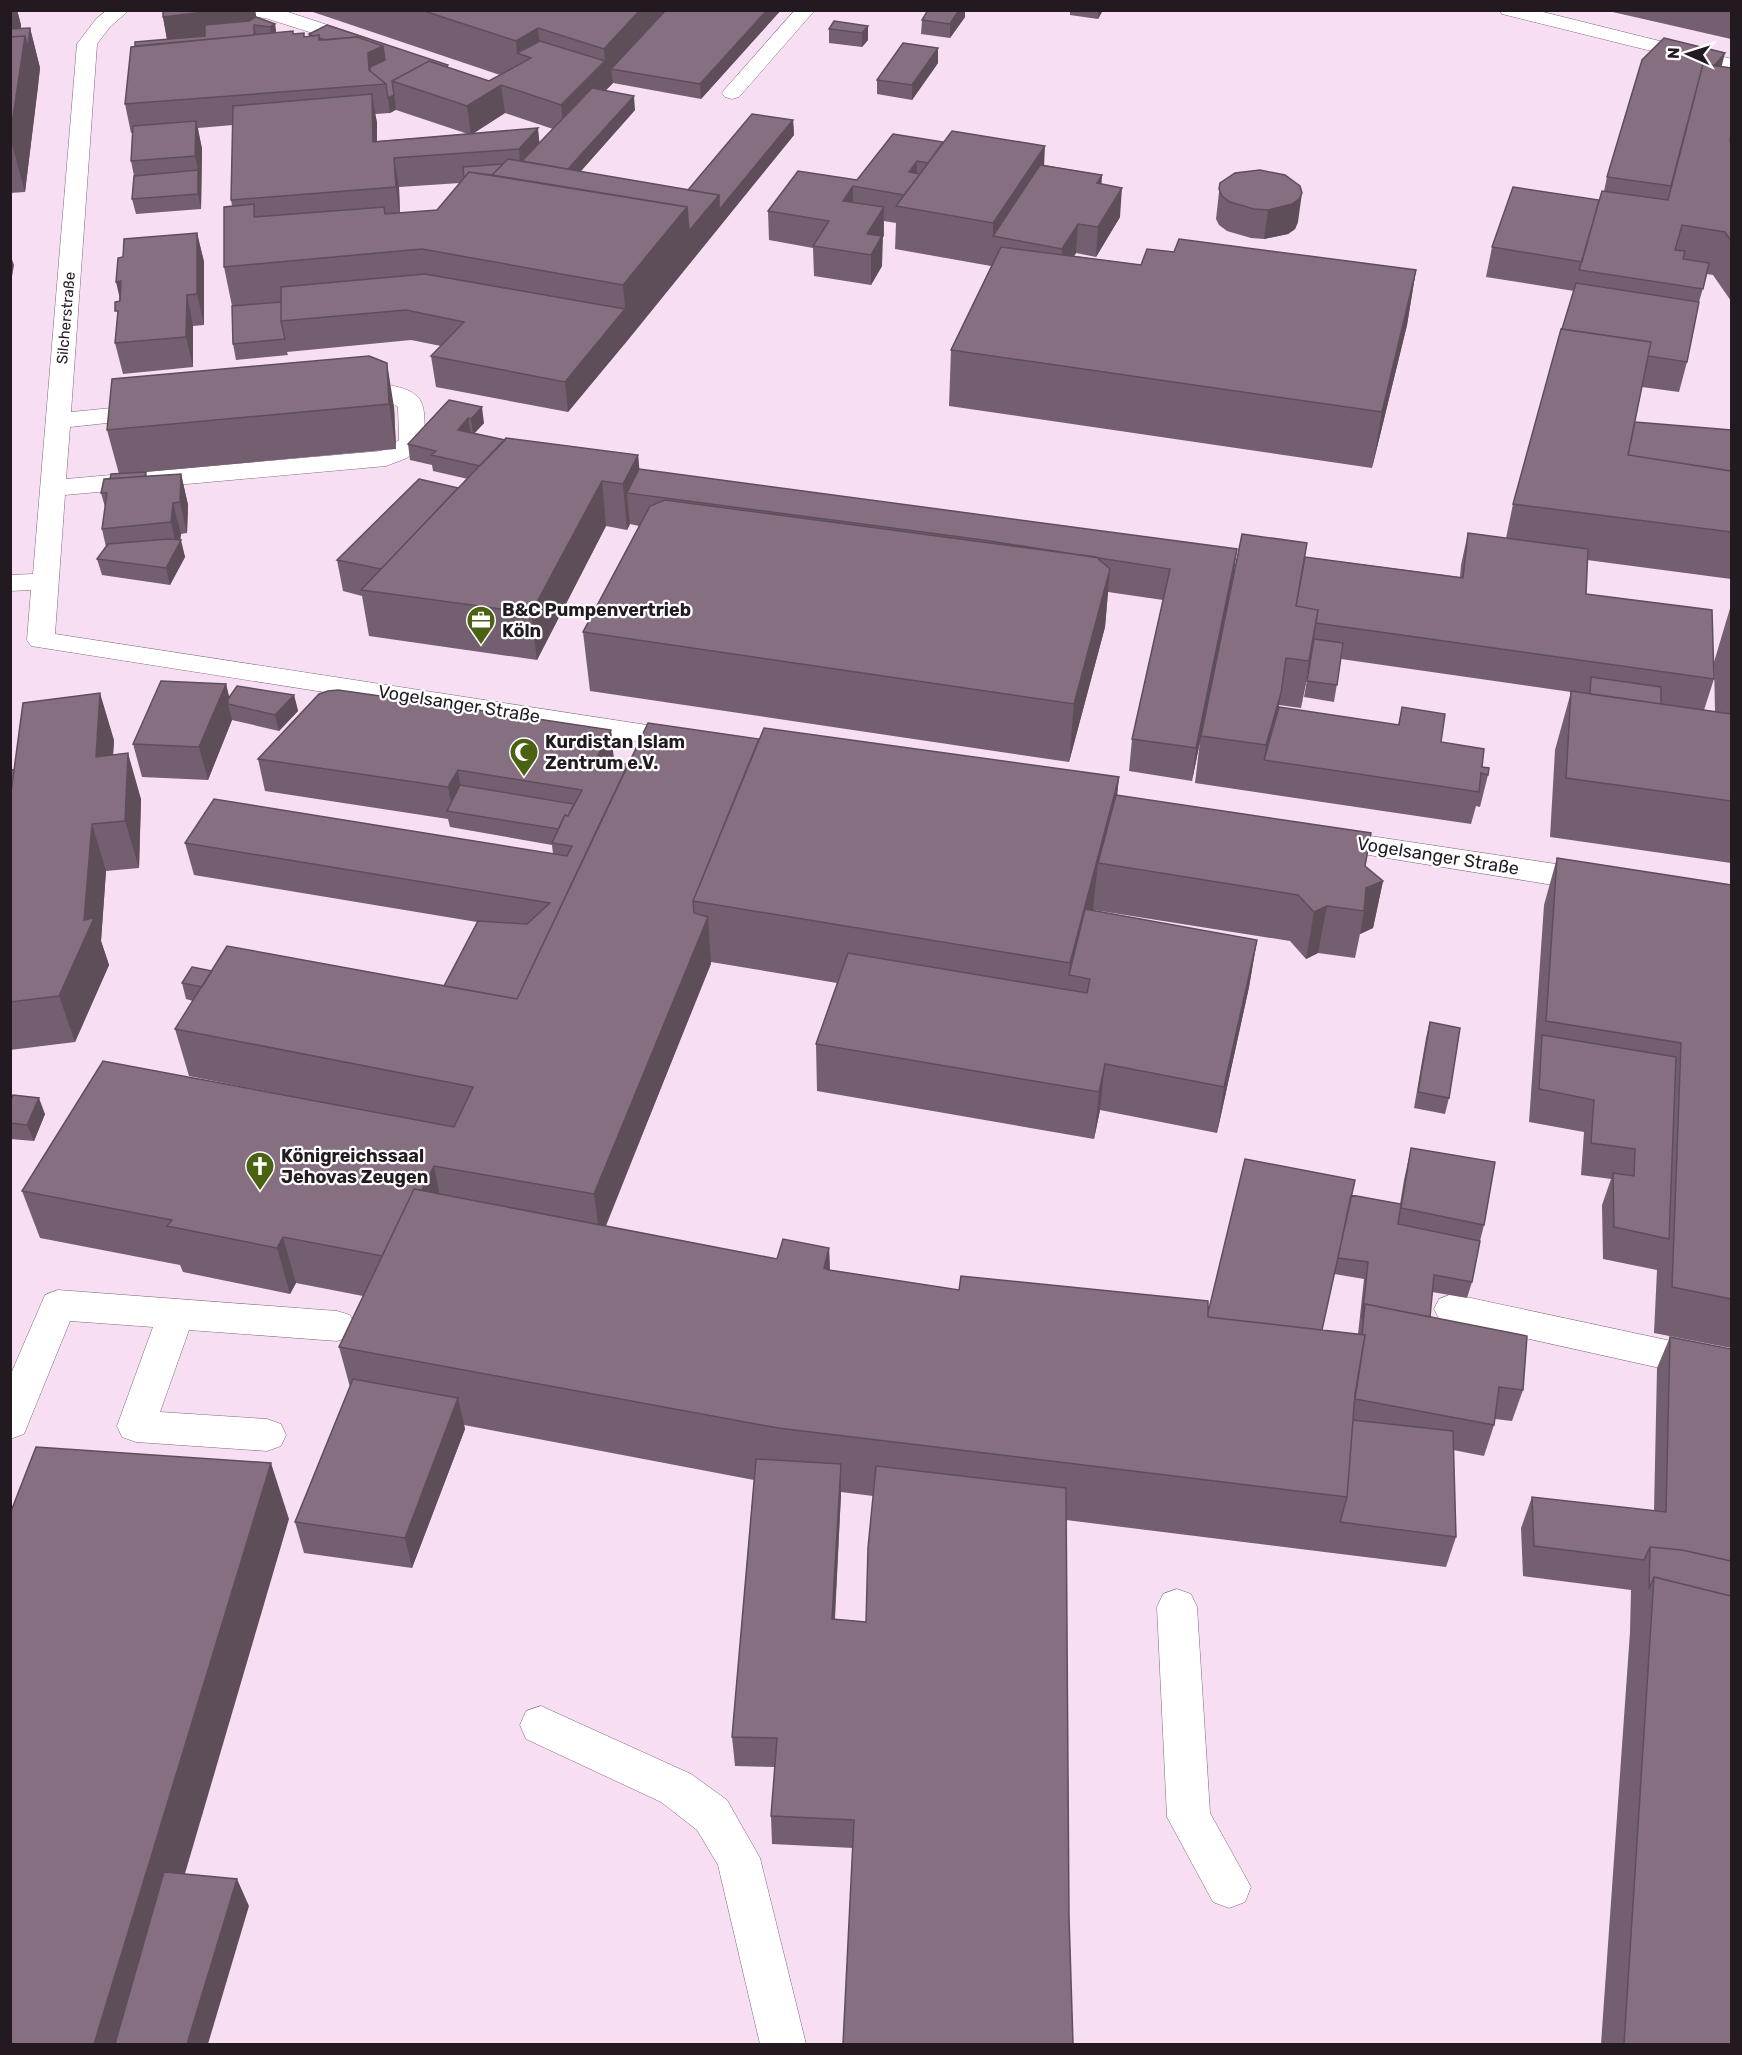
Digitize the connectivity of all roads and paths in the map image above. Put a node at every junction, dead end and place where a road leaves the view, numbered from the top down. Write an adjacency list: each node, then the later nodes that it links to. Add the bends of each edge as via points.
1 (120, 10): 10 (street, Silcherstraße, via 103,23 87,44)
2 (240, 10): 5 (street, via 267,12)
3 (806, 10): 7 (street)
4 (1509, 10): 6 (street)
5 (377, 47)
6 (1731, 65)
7 (732, 93)
8 (330, 394): 11 (street, via 386,390 400,396 410,404 412,441 386,458)
9 (176, 409): 10 (street)
10 (58, 421): 11 (street, Silcherstraße)
11 (53, 488): 12 (street, Silcherstraße)
12 (45, 581): 13 (street); 14 (street, Silcherstraße)
13 (10, 583)
14 (41, 640): 15 (street, Vogelsanger Straße)
15 (712, 744)
16 (1293, 834): 17 (street, Vogelsanger Straße)
17 (1625, 885)
18 (1452, 1309): 21 (street)
19 (176, 1314): 20 (street); 22 (street, via 58,1305); 23 (street, via 136,1426)
20 (337, 1326)
21 (1731, 1369)
22 (10, 1423)
23 (267, 1435)
24 (1177, 1607): 26 (street, via 1189,1817)
25 (541, 1725): 27 (street, via 676,1788 712,1815 738,1858)
26 (1228, 1887)
27 (783, 2044)

